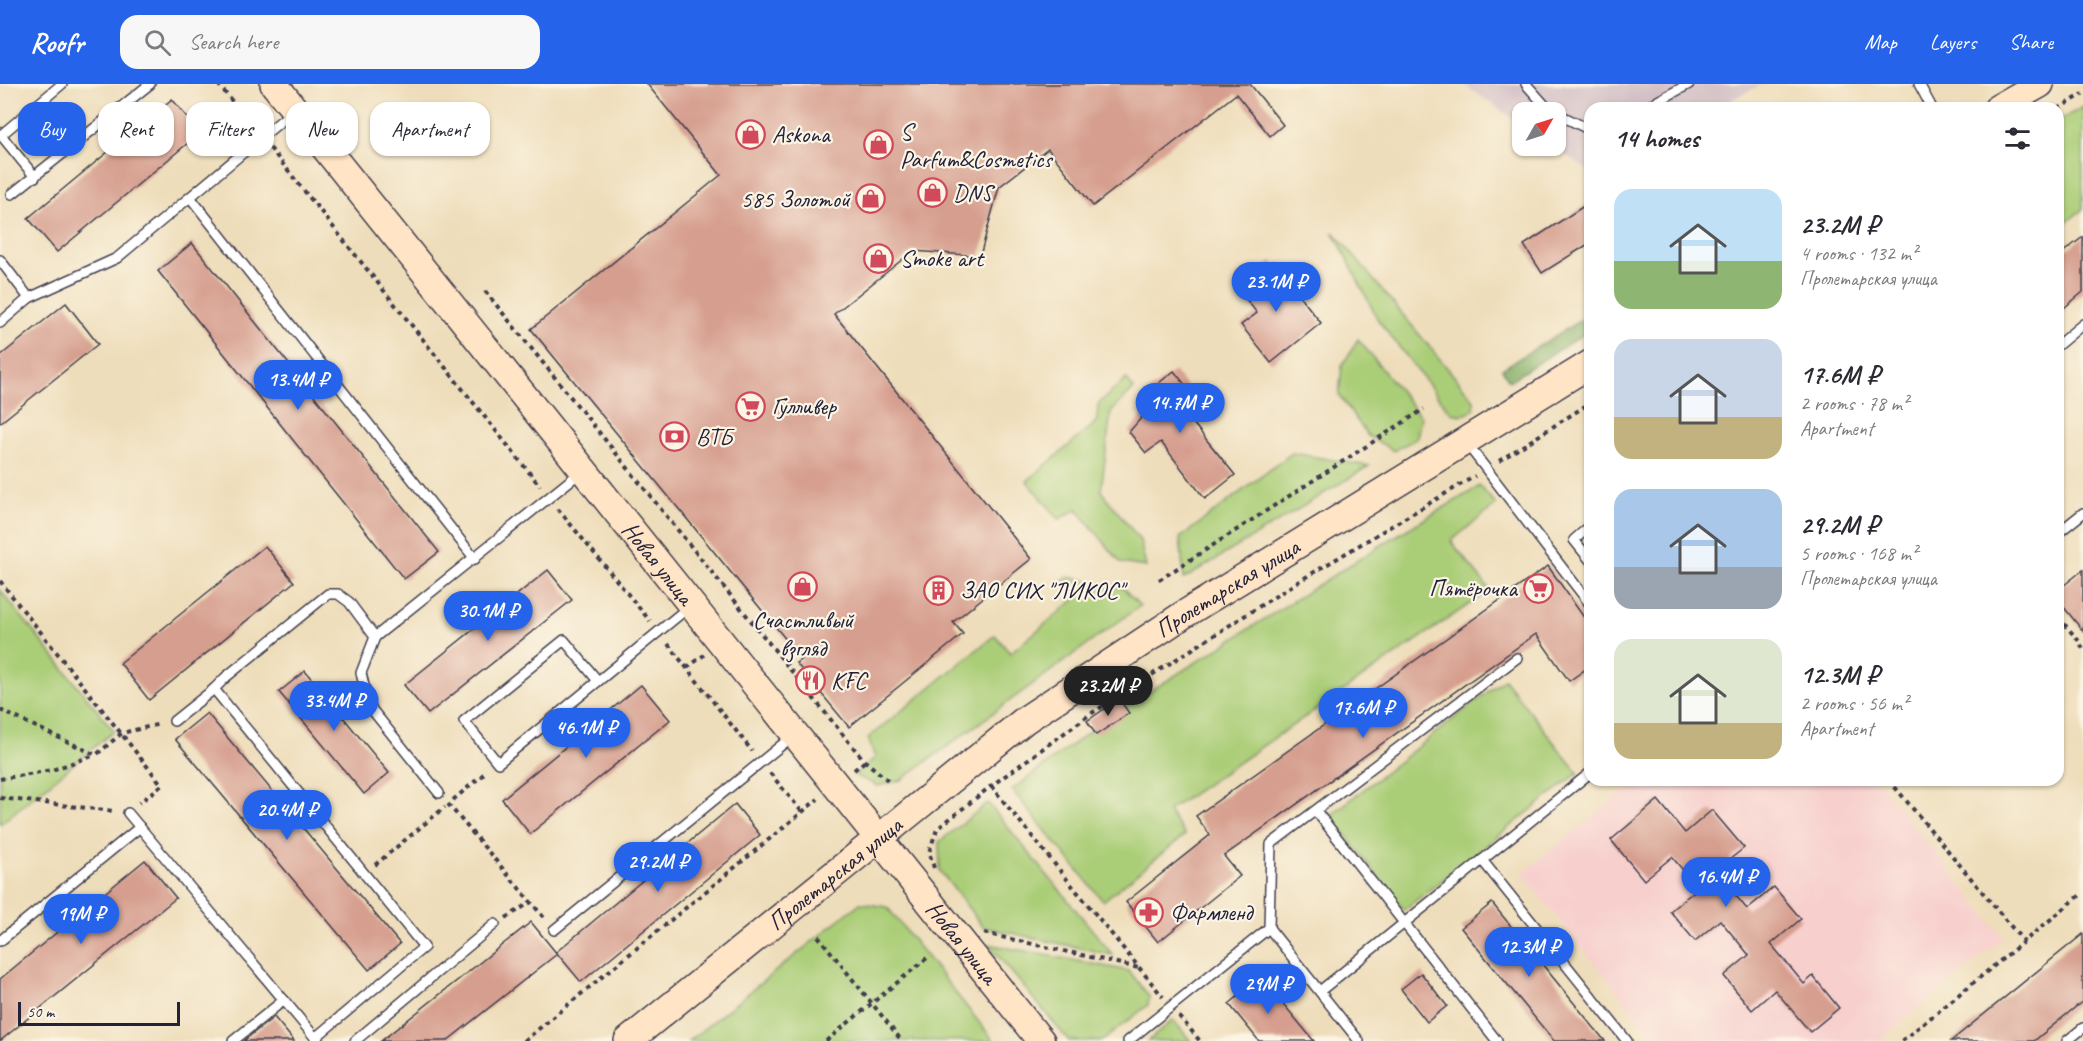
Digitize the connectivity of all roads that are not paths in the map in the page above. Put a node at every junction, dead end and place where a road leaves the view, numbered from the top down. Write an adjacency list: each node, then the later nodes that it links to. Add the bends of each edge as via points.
1 (62, 84): 19 (lane, via 1,135)
2 (131, 84): 9 (lane)
3 (150, 84): 9 (lane)
4 (274, 84): 10 (main road, Новая улица)
5 (1526, 84): 11 (lane)
6 (1689, 84): 12 (lane)
7 (1919, 84): 13 (lane)
8 (2040, 84): 14 (main road)
9 (139, 93): 19 (lane)
10 (288, 102)
11 (1542, 102)
12 (1656, 102)
13 (1929, 102)
14 (2008, 102)
15 (286, 117): 21 (lane)
16 (1566, 118): 17 (lane)
17 (1584, 127)
18 (331, 156): 29 (main road, Новая улица)
19 (35, 177): 20 (lane)
20 (12, 194)
21 (190, 197): 23 (lane, via 117,258); 34 (lane)
22 (0, 260): 23 (lane)
23 (29, 298): 24 (lane)
24 (0, 323)
25 (2083, 324): 26 (lane)
26 (2064, 340)
27 (1584, 368): 28 (main road, Пролетарская улица)
28 (1465, 442): 35 (lane); 48 (main road, Пролетарская улица, via 1182,615 1025,720)
29 (582, 471): 34 (lane); 36 (main road, Новая улица)
30 (2083, 513): 31 (lane)
31 (2064, 528)
32 (1584, 531): 33 (lane, via 1574,540)
33 (1584, 552)
34 (475, 559): 37 (lane)
35 (1584, 596)
36 (692, 605): 39 (lane); 42 (main road, Новая улица)
37 (375, 637): 40 (lane, via 349,602 338,594 328,594); 44 (lane, via 361,673 369,706)
38 (1517, 658): 45 (lane)
39 (598, 681): 39 (lane, via 498,763 464,721 564,640)
40 (214, 689): 41 (lane); 58 (lane, via 424,946)
41 (174, 721)
42 (795, 734): 48 (main road, Новая улица); 53 (lane)
43 (1584, 778): 49 (lane)
44 (439, 793)
45 (1316, 811): 51 (lane); 52 (lane, via 1271,844)
46 (128, 813): 47 (lane)
47 (140, 827): 54 (lane); 56 (lane)
48 (879, 838): 61 (main road, Пролетарская улица); 62 (main road, Новая улица)
49 (1482, 860): 51 (lane); 66 (lane)
50 (495, 924): 60 (lane)
51 (1403, 924): 55 (lane); 65 (lane)
52 (1269, 928): 55 (lane); 63 (lane)
53 (554, 930)
54 (0, 941)
55 (1320, 991): 64 (lane)
56 (284, 1000): 58 (lane); 59 (lane)
57 (2083, 1028): 67 (lane)
58 (316, 1040)
59 (233, 1041)
60 (355, 1041)
61 (628, 1041)
62 (1041, 1041)
63 (1128, 1041)
64 (1359, 1041)
65 (1497, 1041)
66 (1628, 1041)
67 (2067, 1041)

